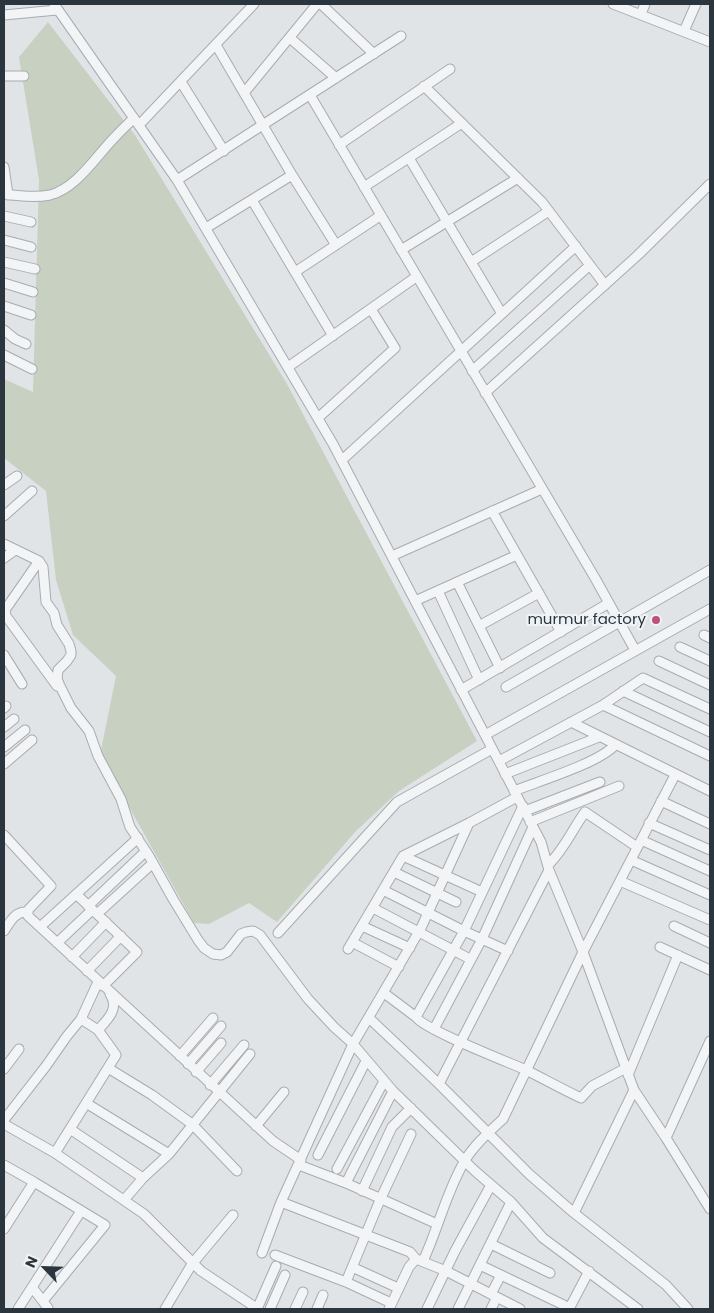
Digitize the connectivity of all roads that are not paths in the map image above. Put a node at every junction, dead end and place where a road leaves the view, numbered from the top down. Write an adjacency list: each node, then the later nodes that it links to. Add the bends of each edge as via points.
1 (254, 4): 13 (street)
2 (319, 4): 11 (street); 14 (street)
3 (613, 4): 7 (street)
4 (645, 4): 7 (street)
5 (696, 4): 9 (street)
6 (56, 7): 8 (street); 23 (street)
7 (641, 14): 9 (street)
8 (4, 15)
9 (684, 31): 12 (street)
10 (402, 36): 14 (street)
11 (290, 38): 18 (street); 21 (street)
12 (710, 42)
13 (216, 45): 19 (street); 21 (street)
14 (374, 54): 18 (street)
15 (450, 68): 20 (street)
16 (4, 76): 17 (street)
17 (24, 76)
18 (336, 78): 22 (street)
19 (181, 82): 23 (street); 27 (street)
20 (424, 86): 24 (street); 26 (street)
21 (244, 93): 25 (street)
22 (310, 95): 25 (street); 26 (street)
23 (137, 122): 32 (street); 35 (street, via 68,186 49,195)
24 (462, 123): 28 (street); 31 (street)
25 (263, 125): 27 (street); 30 (street)
26 (339, 145): 34 (street)
27 (224, 151): 32 (street)
28 (409, 158): 34 (street); 41 (street)
29 (4, 167): 35 (street)
30 (292, 175): 36 (street); 44 (street)
31 (518, 178): 37 (street); 41 (street)
32 (178, 180): 42 (street)
33 (710, 184): 55 (street)
34 (364, 188): 39 (street)
35 (6, 195)
36 (252, 200): 42 (street); 52 (street)
37 (549, 211): 45 (street); 49 (street)
38 (4, 216): 40 (street)
39 (380, 216): 44 (street); 47 (street)
40 (31, 222)
41 (447, 222): 47 (street); 49 (street)
42 (206, 228): 66 (street)
43 (4, 240): 46 (street)
44 (336, 245): 52 (street)
45 (576, 246): 50 (street); 59 (street)
46 (31, 248)
47 (401, 250): 53 (street)
48 (4, 262): 51 (street)
49 (471, 262): 59 (street)
50 (590, 265): 55 (street); 68 (street)
51 (35, 270)
52 (294, 272): 62 (street)
53 (416, 276): 58 (street); 64 (street)
54 (4, 283): 56 (street)
55 (605, 285): 69 (street)
56 (33, 292)
57 (4, 306): 60 (street)
58 (371, 309): 62 (street); 70 (street, via 395,348)
59 (502, 314): 64 (street)
60 (31, 315)
61 (4, 330): 63 (street)
62 (333, 336): 66 (street)
63 (26, 344)
64 (460, 352): 68 (street); 71 (street)
65 (4, 355): 67 (street)
66 (288, 367): 70 (street)
67 (32, 369)
68 (472, 371): 69 (street)
69 (485, 393): 74 (street)
70 (318, 418): 71 (street)
71 (342, 460): 81 (street)
72 (16, 476): 73 (street)
73 (4, 485)
74 (542, 489): 76 (street); 89 (street)
75 (32, 491): 77 (street)
76 (492, 511): 80 (street); 81 (street)
77 (4, 516)
78 (4, 544): 79 (street)
79 (15, 550): 82 (street); 83 (street)
80 (517, 555): 85 (street); 87 (street)
81 (392, 556): 88 (street)
82 (4, 558)
83 (39, 561): 106 (street, via 43,567 47,606 54,612 71,651 68,661 57,674); 106 (street, via 5,610 6,616)
84 (710, 570): 91 (street)
85 (457, 582): 86 (street); 92 (street)
86 (438, 591): 88 (street); 100 (street)
87 (539, 593): 92 (street); 93 (street)
88 (415, 601): 104 (street)
89 (609, 603): 91 (street); 93 (street)
90 (710, 609): 95 (street)
91 (619, 622): 95 (street); 103 (street)
92 (479, 626): 99 (street)
93 (561, 632): 99 (street)
94 (680, 647): 98 (street)
95 (635, 650): 114 (street)
96 (4, 655): 101 (street)
97 (659, 660): 102 (street)
98 (710, 661)
99 (500, 668): 100 (street)
100 (479, 680): 104 (street)
101 (22, 684)
102 (710, 685)
103 (506, 687)
104 (461, 690): 114 (street)
105 (623, 691): 107 (street); 108 (street, via 643,678); 113 (street)
106 (63, 694): 136 (street, via 87,726 98,756 121,799 130,827)
107 (603, 705): 110 (street); 120 (street)
108 (710, 710)
109 (14, 719): 111 (street)
110 (571, 722): 115 (street); 121 (street)
111 (4, 727)
112 (25, 730): 118 (street)
113 (710, 732)
114 (485, 735): 119 (street)
115 (599, 737): 117 (street); 123 (street)
116 (32, 740): 122 (street)
117 (615, 745): 124 (street); 128 (street, via 596,759)
118 (4, 747)
119 (492, 749): 121 (street); 165 (street, via 397,802)
120 (710, 756)
121 (499, 761): 123 (street)
122 (4, 764)
123 (506, 774): 128 (street)
124 (675, 775): 127 (street); 129 (street)
125 (600, 782): 130 (street)
126 (619, 786): 133 (street)
127 (710, 791)
128 (516, 794): 130 (street); 131 (street)
129 (661, 801): 132 (street); 134 (street)
130 (524, 808): 133 (street); 149 (street)
131 (469, 823): 140 (street); 146 (street)
132 (649, 823): 137 (street); 138 (street)
133 (532, 824): 143 (street); 168 (street)
134 (710, 824)
135 (4, 835): 156 (street, via 51,886)
136 (138, 838): 139 (street); 151 (street)
137 (639, 843): 141 (street); 143 (street, via 585,812); 144 (street)
138 (710, 850)
139 (146, 851): 142 (street); 155 (street)
140 (403, 856): 145 (street); 146 (street)
141 (631, 860): 147 (street); 152 (street)
142 (153, 863): 155 (street); 194 (street, via 172,900 204,948 221,955 241,934 253,931 260,935 308,998)
143 (548, 868): 174 (street); 175 (street)
144 (710, 871)
145 (394, 872): 148 (street); 150 (street)
146 (446, 874): 149 (street); 150 (street)
147 (620, 881): 158 (street); 175 (street)
148 (383, 890): 154 (street); 157 (street)
149 (482, 892): 164 (street)
150 (437, 893): 153 (street); 157 (street)
151 (76, 894): 155 (street); 162 (street)
152 (710, 895)
153 (456, 902)
154 (372, 908): 160 (street); 166 (street)
155 (93, 910): 159 (street); 169 (street)
156 (27, 912): 162 (street); 163 (street, via 16,914)
157 (428, 913): 164 (street); 166 (street)
158 (710, 920)
159 (106, 922): 167 (street); 177 (street)
160 (362, 926): 172 (street); 179 (street, via 350,946)
161 (674, 926): 170 (street)
162 (40, 928): 169 (street)
163 (4, 931)
164 (464, 931): 168 (street); 173 (street)
165 (278, 933)
166 (418, 933): 172 (street); 173 (street)
167 (121, 936): 181 (street); 182 (street, via 137,952)
168 (482, 939): 174 (street); 178 (street)
169 (56, 943): 177 (street)
170 (710, 943)
171 (660, 947): 176 (street)
172 (410, 948): 179 (street)
173 (454, 951): 178 (street); 184 (street)
174 (508, 951): 191 (street)
175 (583, 952): 204 (street); 206 (street)
176 (678, 956): 180 (street); 206 (street)
177 (72, 957): 181 (street)
178 (470, 958): 190 (street)
179 (399, 968): 183 (street)
180 (710, 970)
181 (87, 971): 182 (street)
182 (101, 984): 187 (street); 189 (street, via 114,1000 114,1008); 199 (street)
183 (384, 993): 184 (street); 186 (street)
184 (416, 1017): 190 (street)
185 (213, 1018): 199 (street)
186 (369, 1018): 194 (street); 208 (street)
187 (81, 1019): 189 (street); 216 (street)
188 (221, 1026): 201 (street)
189 (98, 1030): 202 (street, via 116,1055)
190 (434, 1030): 191 (street)
191 (461, 1041): 204 (street); 208 (street)
192 (710, 1041): 198 (street)
193 (221, 1044): 205 (street)
194 (353, 1044): 200 (street); 228 (street)
195 (244, 1045): 209 (street)
196 (19, 1049): 203 (street)
197 (250, 1054): 212 (street)
198 (707, 1054): 223 (street)
199 (180, 1056): 201 (street)
200 (366, 1061): 207 (street); 226 (street)
201 (188, 1064): 205 (street)
202 (108, 1068): 214 (street); 218 (street)
203 (4, 1069)
204 (526, 1070): 206 (street, via 581,1098 592,1086); 221 (street, via 503,1119)
205 (196, 1072): 209 (street)
206 (627, 1072): 210 (street)
207 (384, 1081): 211 (street); 230 (street)
208 (439, 1084): 221 (street)
209 (210, 1085): 212 (street)
210 (634, 1090): 223 (street); 243 (street)
211 (392, 1091): 215 (street); 234 (street)
212 (218, 1092): 218 (street); 219 (street)
213 (284, 1092): 219 (street)
214 (86, 1104): 220 (street); 225 (street)
215 (410, 1108): 227 (street); 236 (street, via 392,1127)
216 (4, 1120)
217 (4, 1124): 224 (street)
218 (192, 1124): 225 (street); 231 (street)
219 (256, 1126): 228 (street)
220 (70, 1128): 224 (street); 232 (street)
221 (488, 1132): 227 (street); 243 (street)
222 (411, 1134): 238 (street)
223 (666, 1138): 241 (street)
224 (55, 1153): 237 (street)
225 (169, 1154): 232 (street)
226 (318, 1155)
227 (465, 1161): 235 (street); 245 (street)
228 (300, 1162): 234 (street); 239 (street)
229 (4, 1165): 233 (street)
230 (337, 1169)
231 (237, 1171)
232 (143, 1178): 237 (street)
233 (34, 1182): 242 (street); 246 (street)
234 (346, 1183): 236 (street)
235 (491, 1185): 240 (street); 256 (street)
236 (362, 1191): 238 (street)
237 (124, 1200): 252 (street, via 156,1224)
238 (380, 1200): 245 (street); 247 (street)
239 (281, 1202): 247 (street); 249 (street)
240 (511, 1202): 248 (street); 257 (street, via 543,1238)
241 (710, 1209)
242 (81, 1211): 263 (street); 263 (street, via 105,1225 45,1304)
243 (574, 1213): 281 (street, via 666,1285)
244 (233, 1215): 252 (street)
245 (437, 1224): 251 (street)
246 (4, 1229)
247 (364, 1235): 251 (street, via 410,1252); 255 (street)
248 (491, 1244): 253 (street); 258 (street)
249 (262, 1253)
250 (275, 1255): 261 (street)
251 (420, 1260): 256 (street); 264 (street, via 409,1267)
252 (192, 1264): 270 (street); 271 (street)
253 (480, 1265): 260 (street); 262 (street)
254 (276, 1266): 271 (street)
255 (352, 1267): 261 (street); 264 (street)
256 (446, 1271): 262 (street); 275 (street)
257 (589, 1271): 279 (street); 280 (street)
258 (550, 1273)
259 (285, 1275): 272 (street)
260 (501, 1275): 267 (street); 279 (street)
261 (346, 1282): 268 (street)
262 (470, 1284): 267 (street); 276 (street)
263 (32, 1287): 269 (street)
264 (398, 1288): 268 (street)
265 (303, 1292): 273 (street)
266 (323, 1295): 274 (street)
267 (494, 1296): 277 (street); 278 (street)
268 (390, 1306)
269 (18, 1309)
270 (164, 1309)
271 (257, 1309)
272 (270, 1309)
273 (295, 1309)
274 (317, 1309)
275 (427, 1309)
276 (458, 1309)
277 (491, 1309)
278 (520, 1309)
279 (570, 1309)
280 (638, 1309)
281 (688, 1309)

